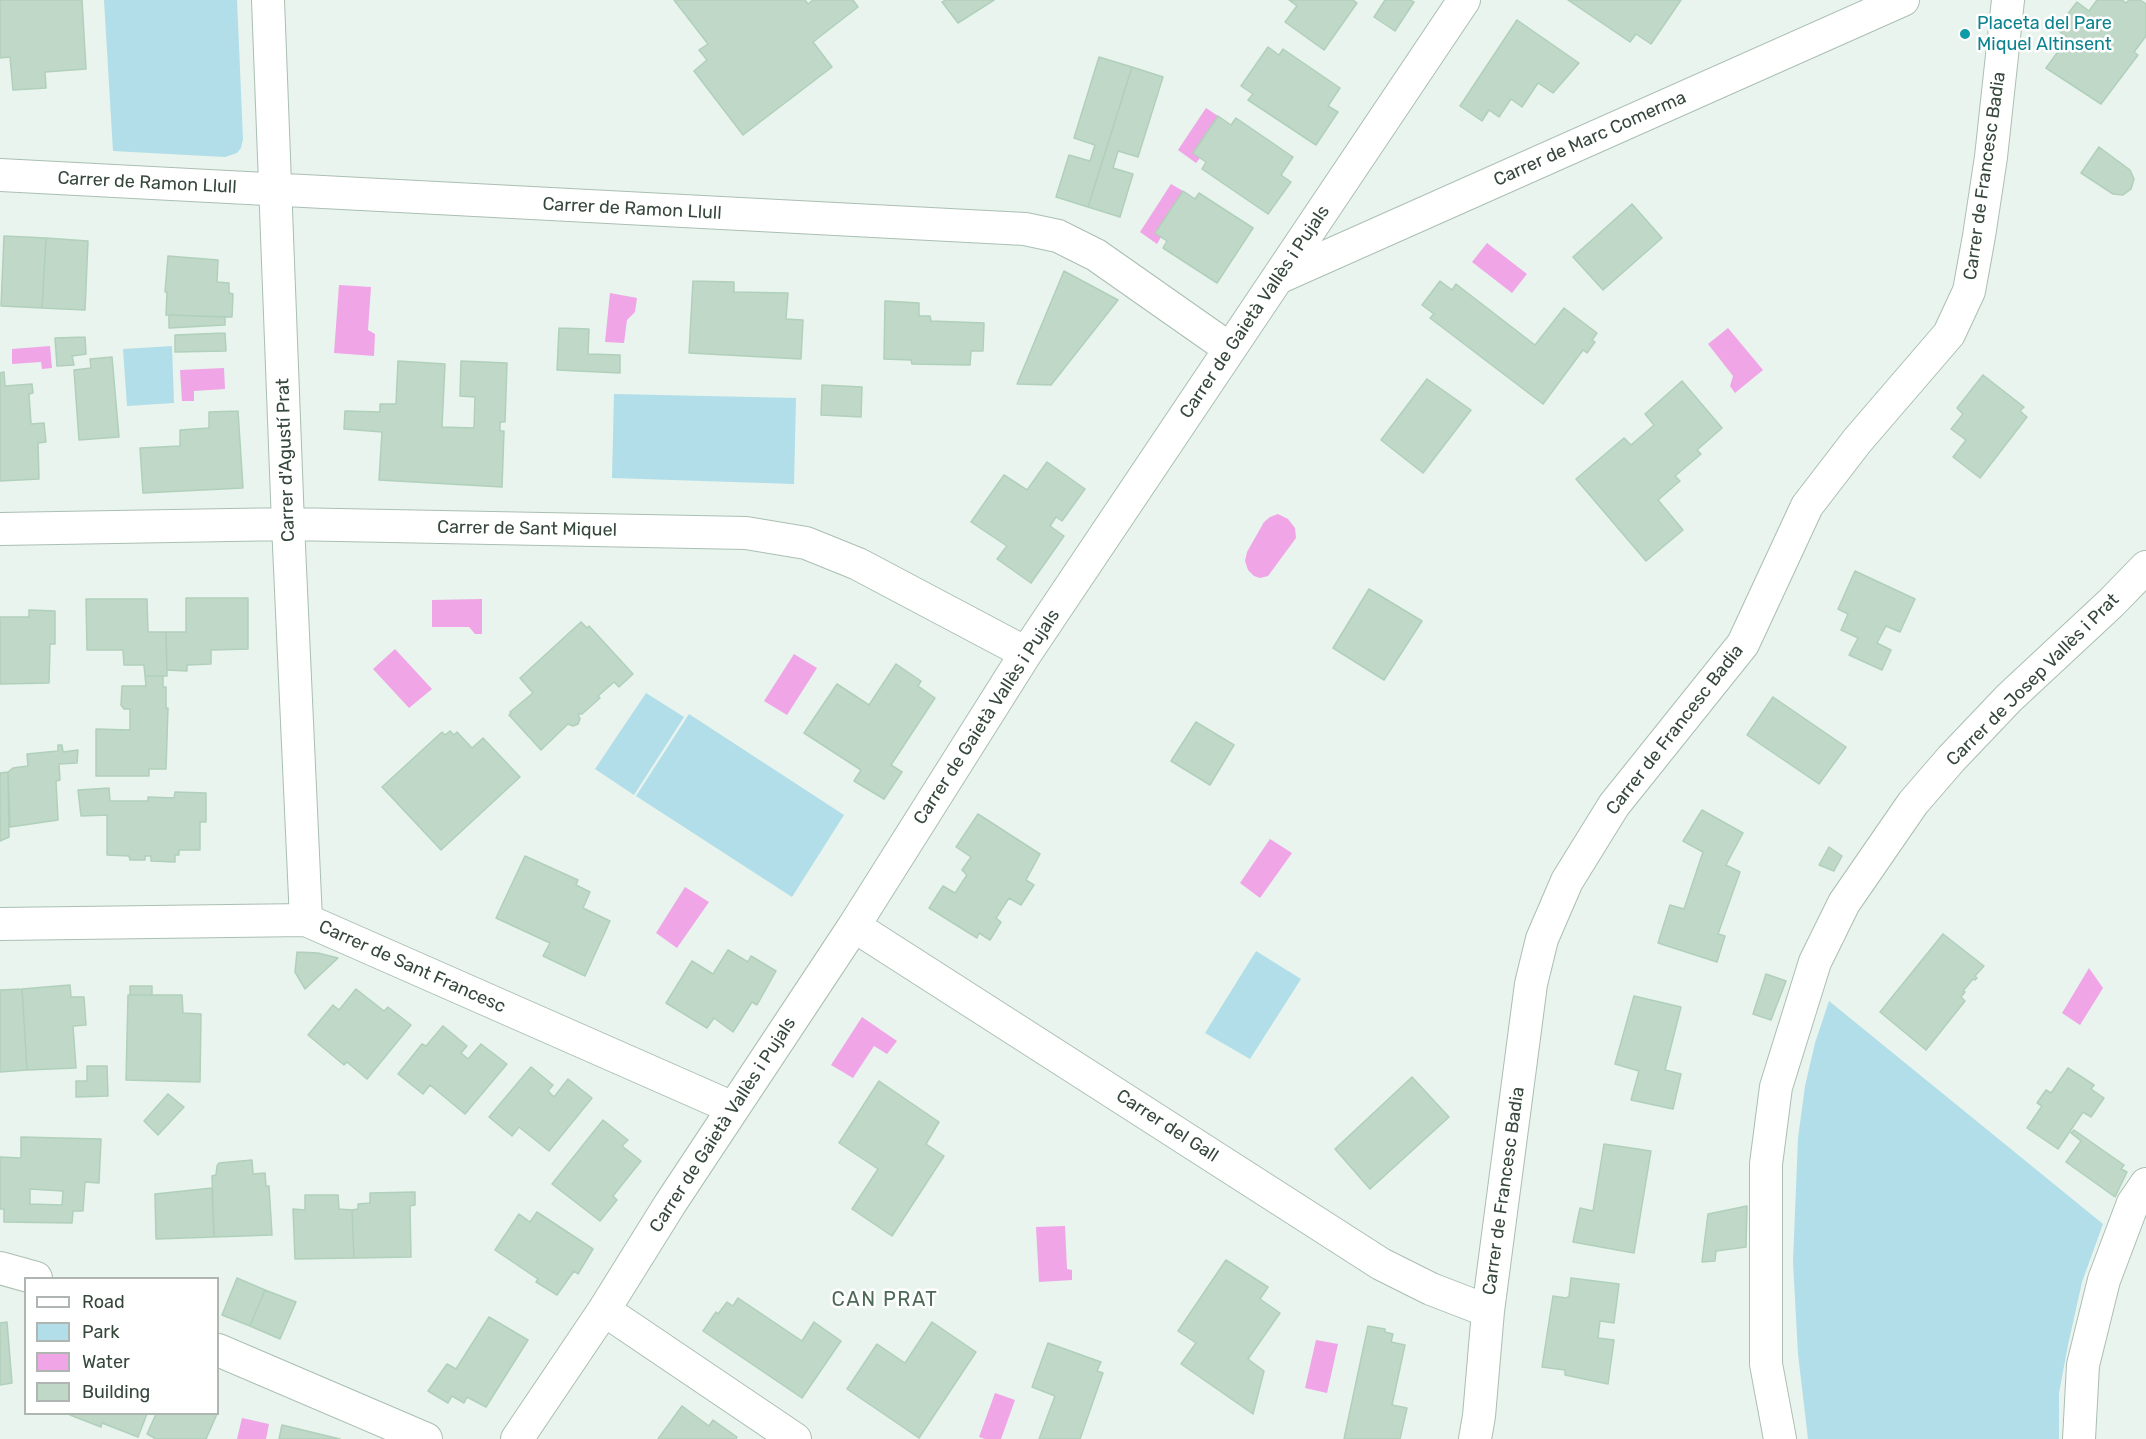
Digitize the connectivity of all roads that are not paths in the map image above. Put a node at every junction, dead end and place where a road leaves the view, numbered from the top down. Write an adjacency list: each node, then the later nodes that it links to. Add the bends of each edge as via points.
1 (268, 0): 6 (street, Carrer d'Agustí Prat)
2 (1464, 0): 7 (street, Carrer de Gaietà Vallès i Pujals)
3 (1903, 0): 7 (street, Carrer de Marc Comerma)
4 (2008, 0): 21 (street, Carrer de Francesc Badia, via 1979,236 1969,291 1949,334 1807,506 1743,644 1614,805 1567,881 1542,939 1532,984)
5 (0, 175): 6 (street, Carrer de Ramon Llull)
6 (276, 190): 8 (street, Carrer de Ramon Llull, via 1025,229 1058,236 1096,255); 9 (street, Carrer d'Agustí Prat)
7 (1278, 278): 8 (street, Carrer de Gaietà Vallès i Pujals)
8 (1230, 349): 12 (street, Carrer de Gaietà Vallès i Pujals)
9 (288, 524): 10 (street, Carrer de Sant Miquel); 12 (street, Carrer de Sant Miquel, via 746,533 806,543 858,564); 13 (street, Carrer d'Agustí Prat)
10 (0, 529)
11 (2146, 567): 27 (street, Carrer de Josep Vallès i Prat, via 2009,698 1913,803 1844,903 1815,962 1776,1087 1766,1164 1766,1364)
12 (1026, 653): 15 (street, Carrer de Gaietà Vallès i Pujals)
13 (306, 920): 14 (street, Carrer de Sant Francesc); 16 (street, Carrer de Sant Francesc)
14 (0, 924)
15 (854, 926): 16 (street, Carrer de Gaietà Vallès i Pujals); 21 (street, Carrer del Gall, via 1381,1264)
16 (733, 1108): 20 (street, Carrer de Gaietà Vallès i Pujals)
17 (2146, 1184): 28 (street, via 2133,1203 2104,1280 2083,1365)
18 (0, 1268): 19 (street)
19 (32, 1277)
20 (604, 1310): 24 (street, Carrer de Gaietà Vallès i Pujals); 25 (street)
21 (1488, 1311): 26 (street, Carrer de Francesc Badia)
22 (219, 1350): 23 (street)
23 (426, 1439)
24 (517, 1439)
25 (795, 1439)
26 (1475, 1439)
27 (1780, 1439)
28 (2079, 1439)

